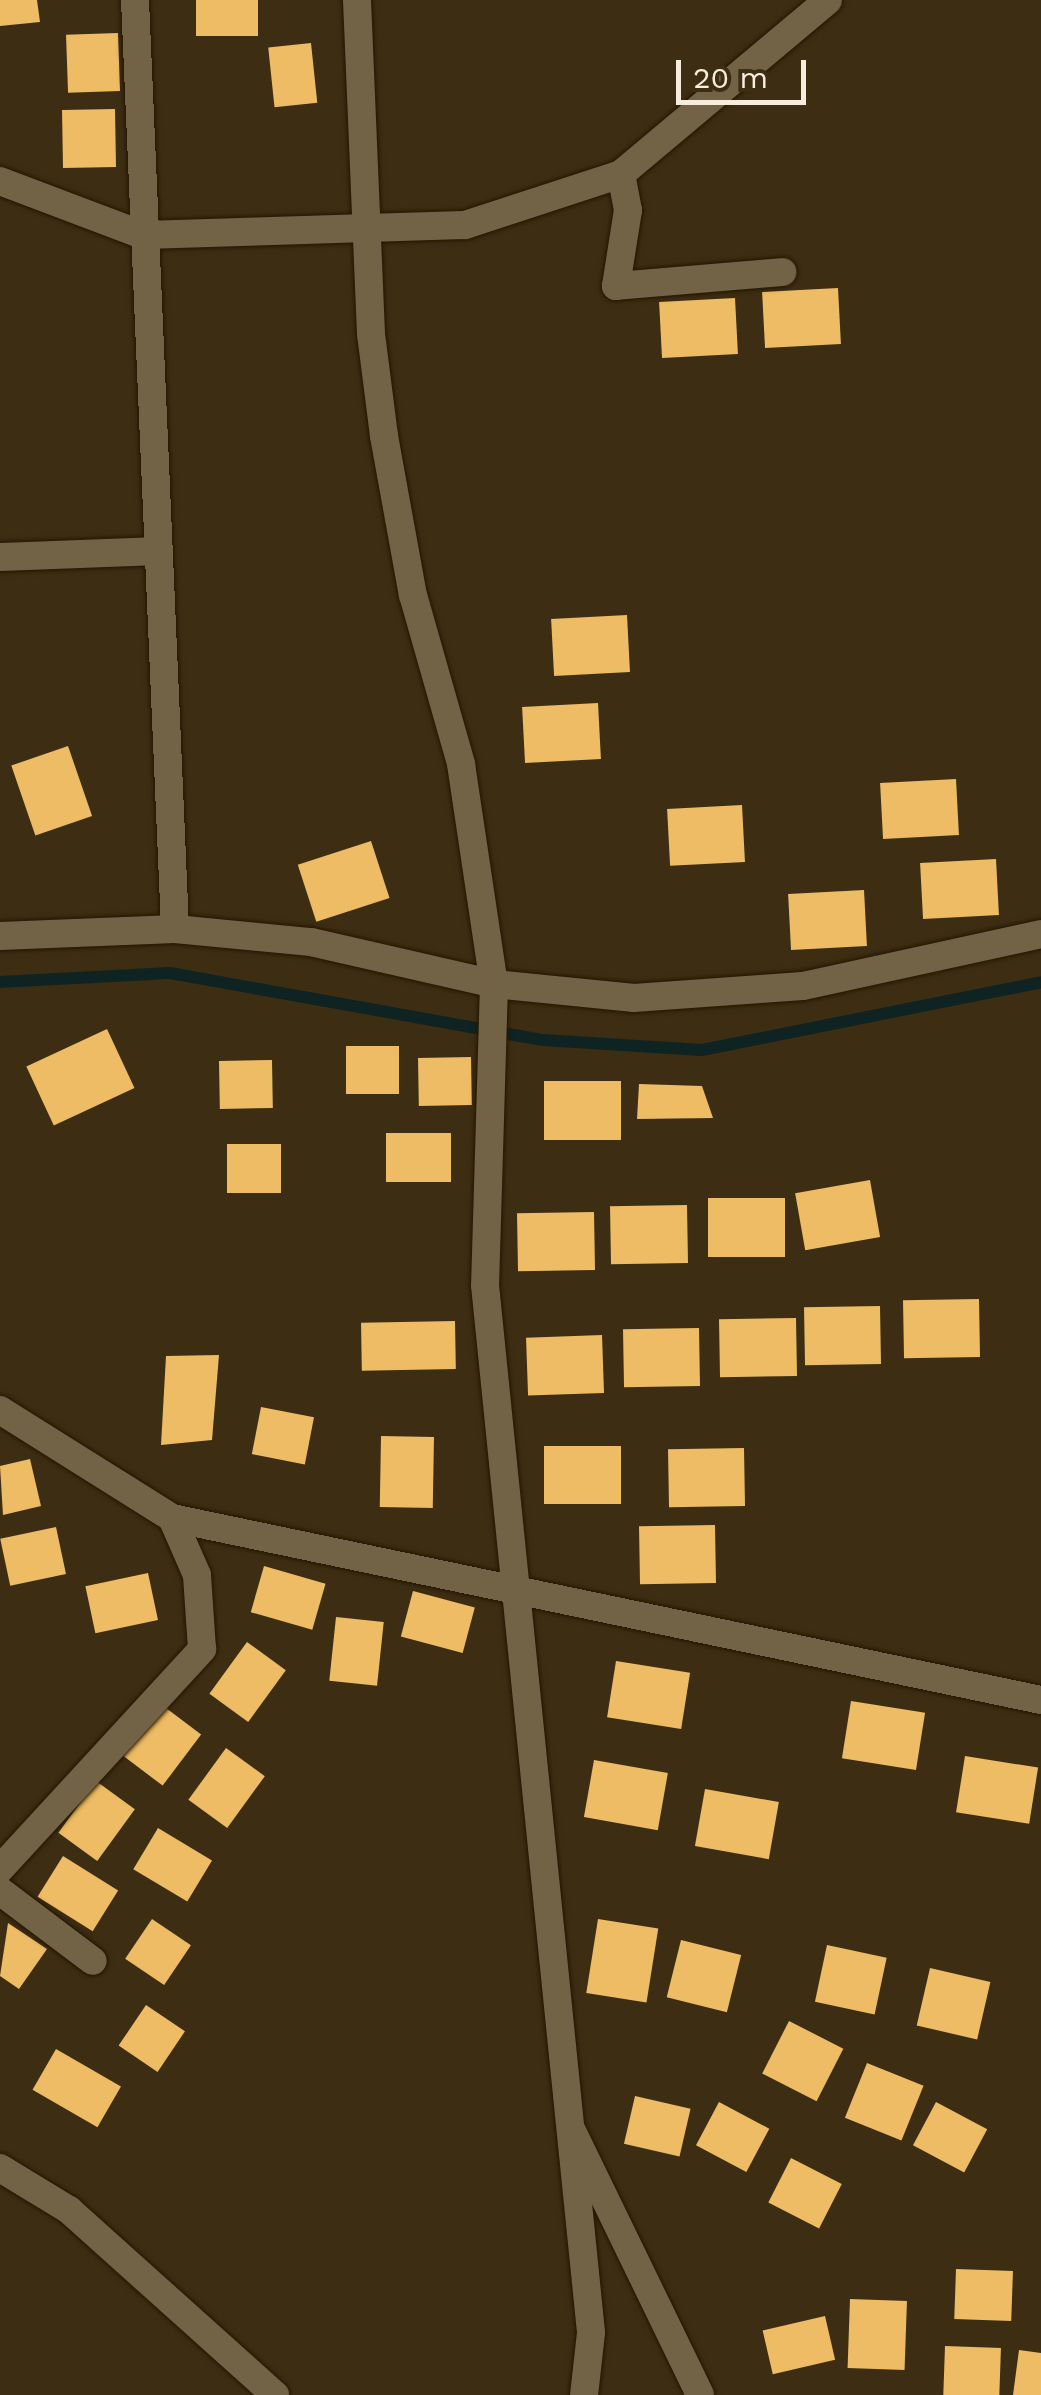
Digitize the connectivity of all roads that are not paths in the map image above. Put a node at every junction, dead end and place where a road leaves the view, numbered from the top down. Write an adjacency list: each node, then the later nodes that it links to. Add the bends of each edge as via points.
1 (135, 0): 7 (street)
2 (357, 0): 6 (street)
3 (828, 0): 4 (street)
4 (622, 174): 6 (street, via 465,226); 8 (street, via 628,210 616,286)
5 (0, 181): 7 (street)
6 (365, 234): 7 (street); 14 (street, via 388,453 413,595 461,764)
7 (142, 235): 9 (street)
8 (782, 272)
9 (158, 551): 10 (street); 11 (street)
10 (0, 557)
11 (175, 929): 13 (street); 14 (street, via 311,942)
12 (1041, 934): 14 (street, via 723,996 634,998)
13 (0, 936)
14 (494, 984): 17 (street, via 485,1285)
15 (0, 1410): 16 (street)
16 (172, 1518): 17 (street); 19 (street, via 198,1575 202,1649)
17 (516, 1587): 18 (street); 22 (street)
18 (1041, 1700)
19 (0, 1869)
20 (0, 1891): 21 (street)
21 (92, 1961)
22 (572, 2130): 25 (street, via 590,2333); 26 (street)
23 (0, 2168): 24 (street, via 69,2210)
24 (275, 2395)
25 (584, 2395)
26 (700, 2395)

